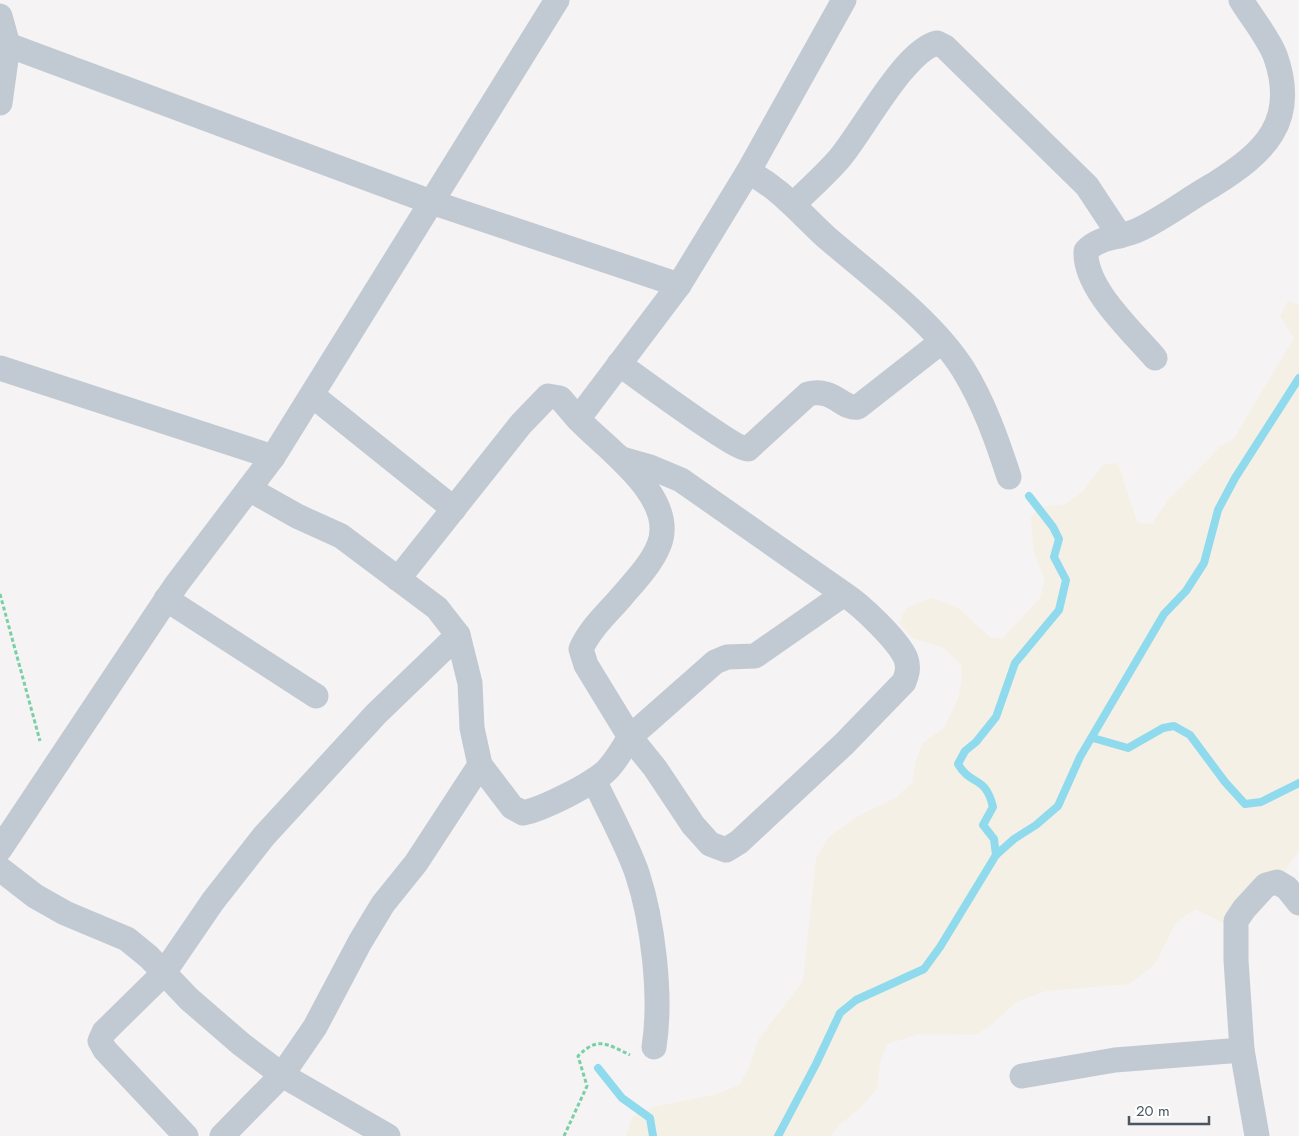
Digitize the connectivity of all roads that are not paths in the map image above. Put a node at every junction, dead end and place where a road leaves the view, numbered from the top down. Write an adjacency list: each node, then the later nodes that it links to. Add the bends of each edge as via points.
1 (557, 0): 8 (street)
2 (844, 0): 7 (street)
3 (1241, 0): 10 (street, via 1276,55 1285,91 1282,118 1273,140 1248,163 1138,230)
4 (0, 16): 5 (street)
5 (8, 45): 6 (street); 8 (street)
6 (0, 103)
7 (748, 172): 9 (street, via 766,181); 11 (street)
8 (431, 202): 11 (street); 16 (street)
9 (793, 206): 10 (street, via 839,158 900,72 922,49 937,43 945,47 1087,186); 12 (street)
10 (1120, 236): 13 (street, via 1090,246 1086,251 1086,263 1096,287)
11 (679, 285): 14 (street)
12 (941, 342): 14 (street, via 858,407 854,408 830,394 808,394 748,449 724,438); 20 (street, via 962,369 991,424)
13 (1155, 358)
14 (620, 364): 17 (street)
15 (0, 368): 18 (street)
16 (312, 395): 18 (street); 22 (street)
17 (578, 419): 19 (street); 22 (street, via 560,398 548,396 521,424)
18 (273, 457): 21 (street)
19 (622, 459): 24 (street, via 681,480); 28 (street, via 656,500 662,525 660,544 581,648 586,665)
20 (1009, 477)
21 (249, 489): 23 (street, via 341,536); 25 (street)
22 (454, 509): 23 (street)
23 (398, 579): 26 (street, via 437,608)
24 (844, 594): 28 (street, via 755,656 727,657 715,662); 28 (street, via 857,603 897,645 906,659 908,671 904,682 844,744 739,842 726,850 710,844)
25 (166, 599): 27 (street); 31 (street)
26 (458, 635): 29 (street, via 470,683 472,728); 34 (street, via 376,714 264,836 213,901)
27 (316, 696)
28 (630, 737): 30 (street, via 608,770)
29 (480, 765): 30 (street, via 512,807 523,814); 37 (street, via 416,863 383,904 315,1027)
30 (594, 780): 35 (street, via 637,874 653,938 657,1028)
31 (0, 849)
32 (0, 869): 34 (street, via 43,900 126,939 149,957)
33 (1299, 902): 36 (street, via 1277,882 1266,885 1236,921)
34 (163, 974): 37 (street, via 241,1044); 39 (street, via 104,1032 100,1041)
35 (654, 1047)
36 (1242, 1050): 38 (street, via 1116,1060); 42 (street)
37 (282, 1075): 40 (street); 41 (street)
38 (1022, 1076)
39 (186, 1136)
40 (222, 1136)
41 (388, 1136)
42 (1257, 1136)

